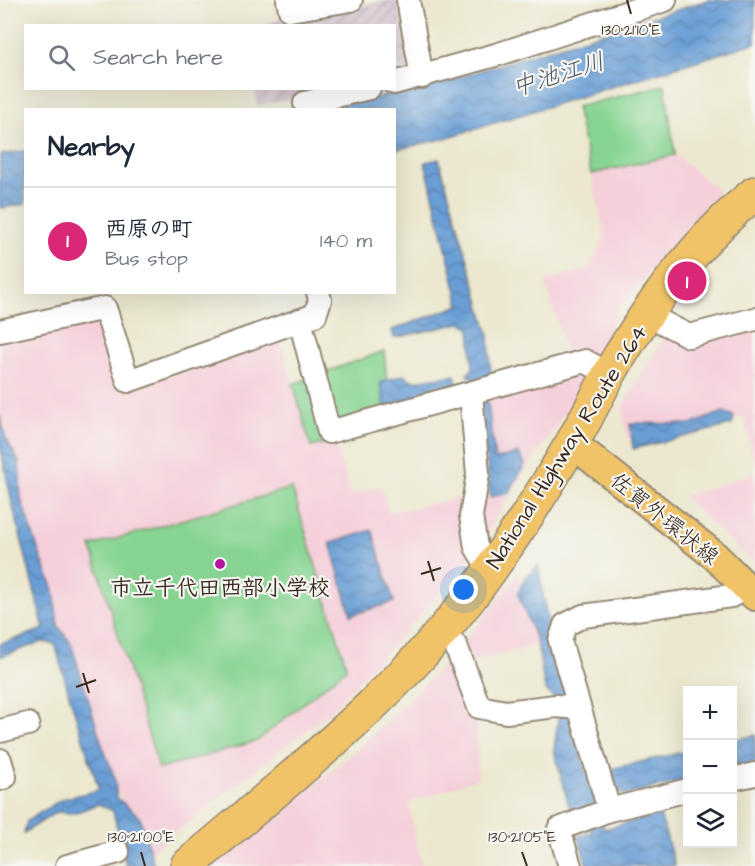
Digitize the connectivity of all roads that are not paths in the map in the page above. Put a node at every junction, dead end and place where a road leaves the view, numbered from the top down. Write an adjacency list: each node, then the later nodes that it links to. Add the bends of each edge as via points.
1 (288, 0): 2 (street, via 290,10)
2 (351, 0)
3 (408, 0): 5 (street)
4 (665, 0): 5 (street)
5 (422, 77): 6 (street)
6 (396, 83)
7 (360, 90): 8 (street)
8 (305, 103)
9 (755, 193): 11 (highway, National Highway Route 264, via 730,213 684,263)
10 (318, 294): 13 (street, via 315,315)
11 (648, 315): 12 (street, via 689,336); 15 (highway, National Highway Route 264)
12 (755, 319)
13 (300, 320): 14 (street, via 128,381 105,308); 16 (street, via 329,432)
14 (0, 332)
15 (609, 374): 16 (street, via 585,361); 17 (highway, National Highway Route 264)
16 (471, 393): 18 (street, via 478,474 471,516 476,547)
17 (572, 443): 18 (highway, National Highway Route 264); 19 (main road, 佐賀外環状線, via 715,556)
18 (490, 570): 20 (highway, National Highway Route 264)
19 (751, 592): 21 (street, via 583,616 565,625 560,641)
20 (441, 633): 21 (street, via 456,646 479,708 506,712 556,706); 32 (highway, National Highway Route 264, via 333,742)
21 (579, 708): 29 (street)
22 (28, 724): 23 (street)
23 (0, 731)
24 (0, 760): 27 (street, via 4,777)
25 (755, 774): 26 (street)
26 (737, 778)
27 (0, 779)
28 (683, 791): 29 (street)
29 (609, 810): 33 (street, via 559,829)
30 (118, 852): 31 (street)
31 (67, 866)
32 (187, 866)
33 (570, 866)

